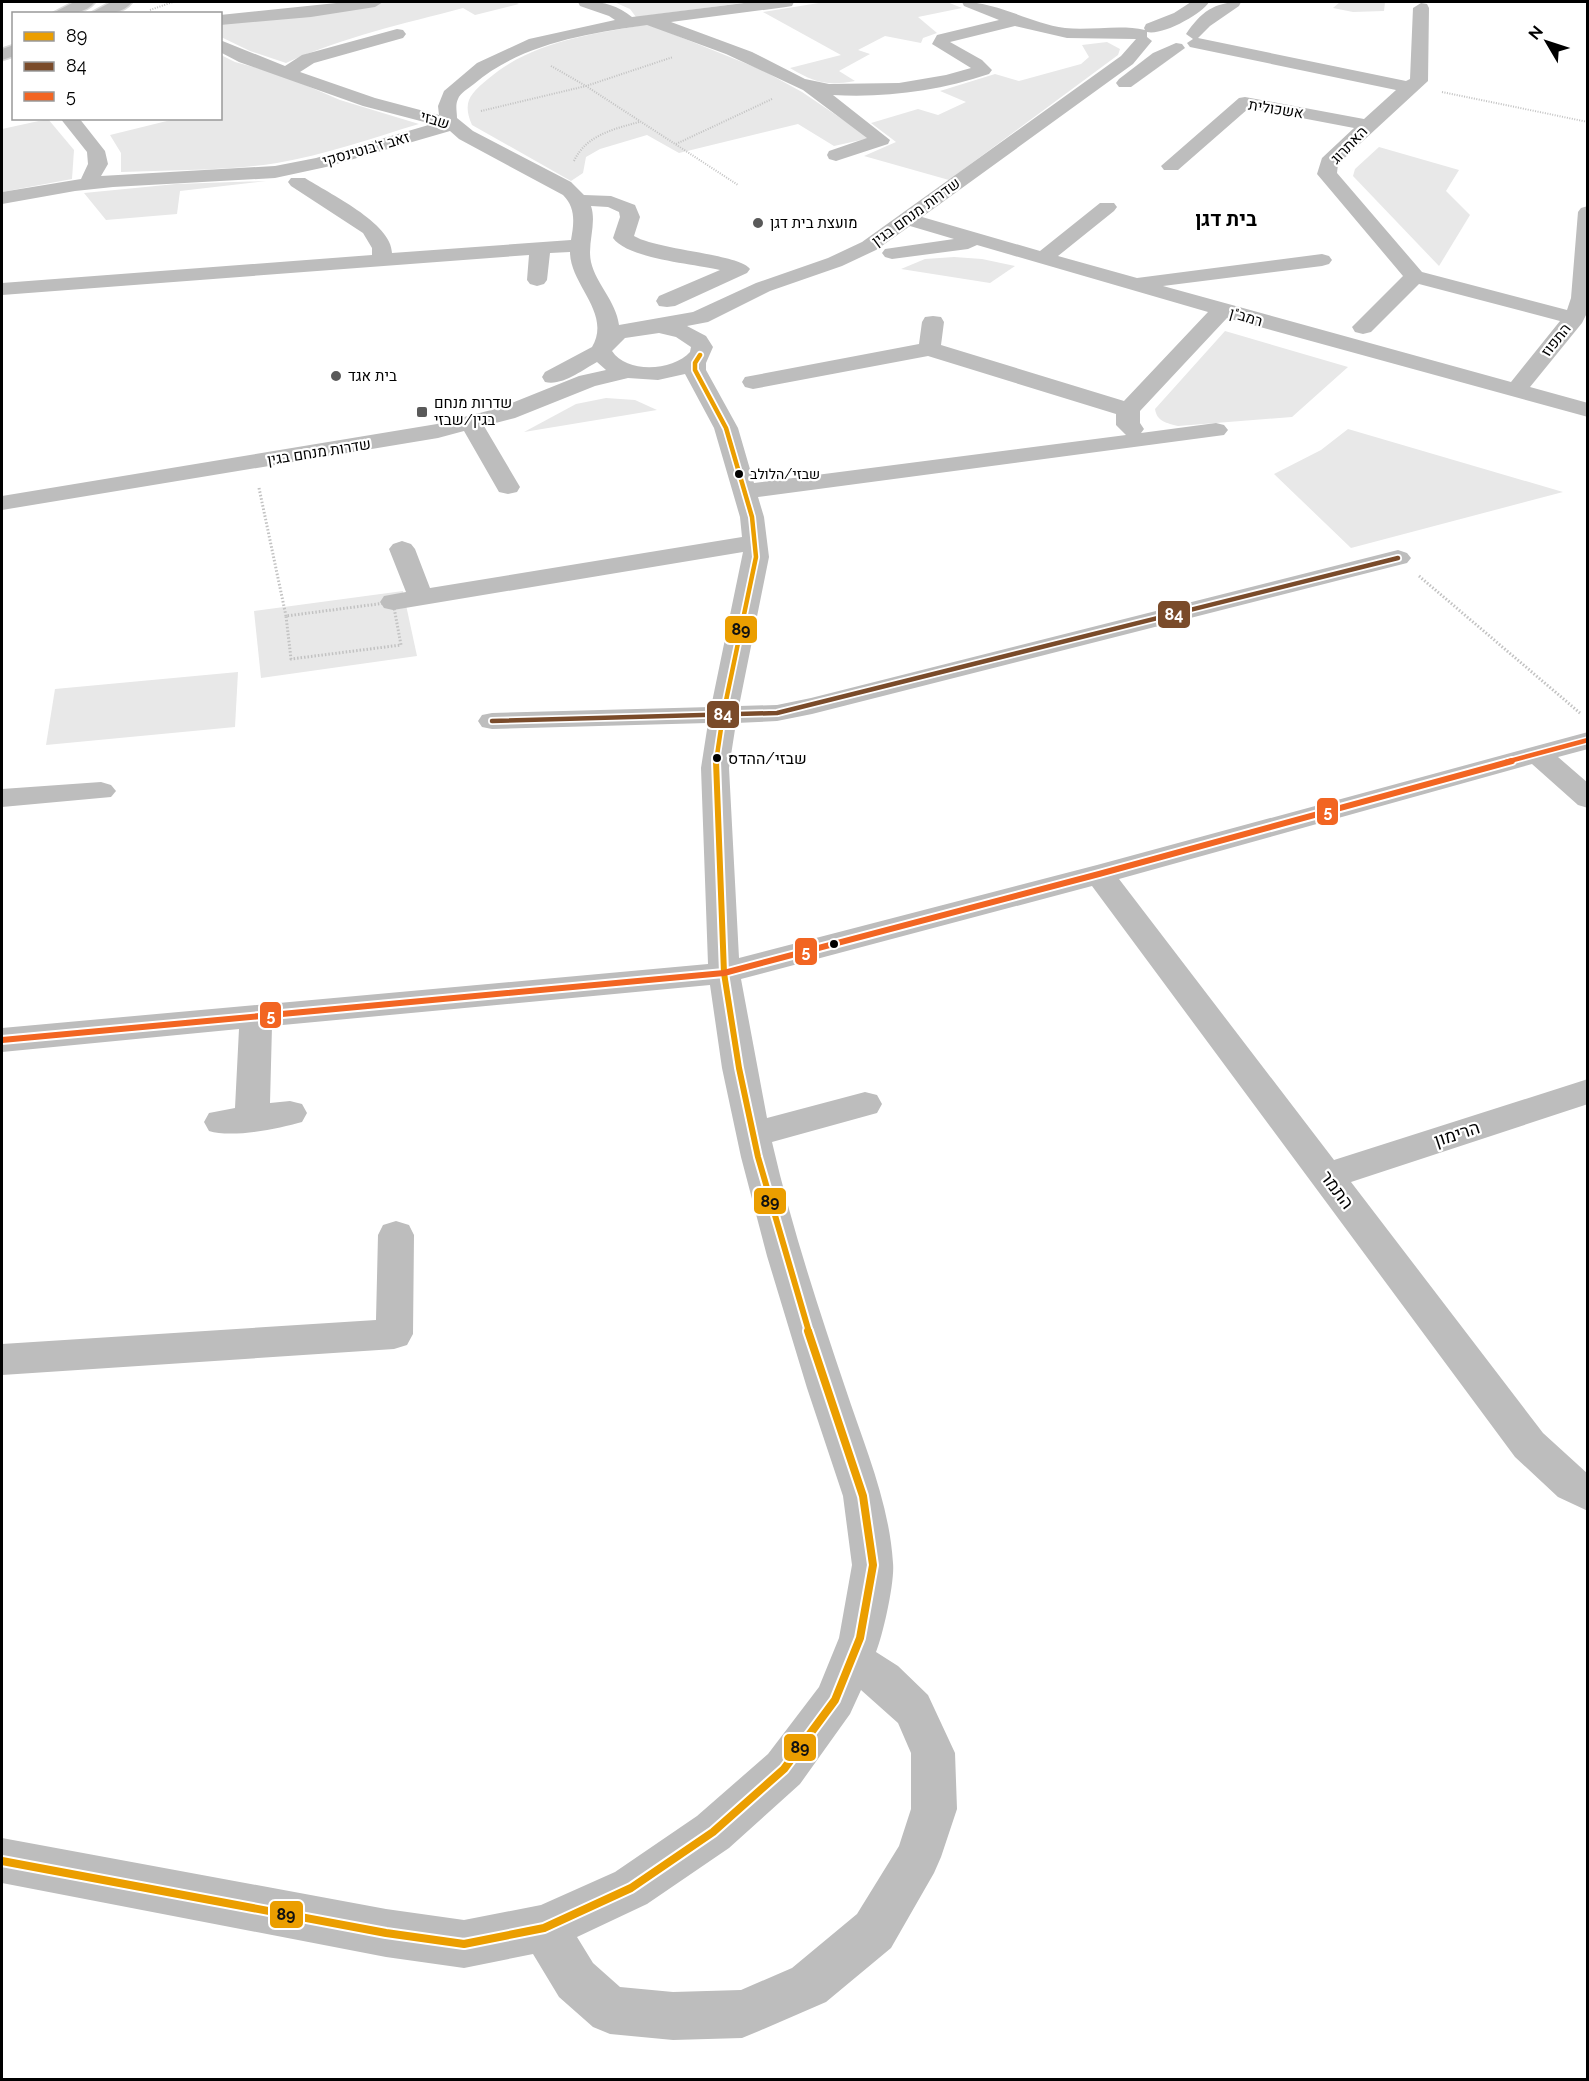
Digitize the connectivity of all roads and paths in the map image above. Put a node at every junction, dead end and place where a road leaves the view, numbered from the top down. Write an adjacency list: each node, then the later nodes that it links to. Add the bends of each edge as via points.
1 (87, 2): 13 (street)
2 (124, 2): 14 (street)
3 (172, 2): 12 (path)
4 (374, 2): 15 (street)
5 (586, 2): 18 (street, via 615,12)
6 (786, 2): 16 (street)
7 (970, 2): 17 (street)
8 (1202, 2): 21 (street, שדרות מנחם בגין)
9 (1233, 2): 22 (street, via 1204,22)
10 (1156, 8): 19 (street)
11 (1421, 8): 32 (street, via 1419,81)
12 (149, 10)
13 (63, 12)
14 (102, 12)
15 (222, 20)
16 (648, 20): 18 (street); 23 (street)
17 (1019, 20): 19 (street, via 1057,32); 31 (street, via 943,39 941,44 983,70 971,76 920,86 845,90)
18 (629, 23): 26 (street, via 574,33)
19 (1121, 32): 21 (street)
20 (397, 34): 28 (street, via 308,59)
21 (1145, 35): 22 (street, via 1180,28); 25 (street, via 1156,47); 50 (street, שדרות מנחם בגין, via 1127,60)
22 (1195, 38): 25 (street); 29 (street)
23 (713, 43): 30 (path); 31 (street)
24 (222, 46): 28 (street, שבזי)
25 (1176, 48): 51 (street, שדרות מנחם בגין)
26 (520, 49): 30 (path); 35 (street, via 483,67 450,94 447,106)
27 (1375, 59): 29 (street)
28 (288, 72): 35 (street, שבזי, via 369,102)
29 (1353, 75): 32 (street)
30 (586, 86): 35 (path); 36 (path)
31 (809, 87): 40 (street, via 881,140)
32 (1409, 87): 37 (path); 38 (street, האתרוג)
33 (775, 97): 39 (path)
34 (71, 120): 44 (street, via 96,151 98,164)
35 (451, 122): 42 (street, שבזי, via 466,135); 44 (street, זאב ז'בוטינסקי, via 319,163 275,172)
36 (640, 122): 39 (path); 42 (path, via 612,130 581,147 568,176)
37 (1587, 122)
38 (1368, 125): 41 (street, אשכולית, via 1245,102); 59 (street, האתרוג, via 1329,162 1327,174)
39 (675, 145): 45 (path)
40 (836, 154)
41 (1172, 166)
42 (553, 181): 47 (street, שבזי)
43 (298, 182): 57 (street, via 371,229 382,248)
44 (88, 183): 46 (street, זאב ז'בוטינסקי)
45 (738, 184)
46 (3, 197)
47 (579, 201): 53 (street, via 583,212); 64 (street, via 607,200 628,209 630,217 623,238 629,243 740,269)
48 (1107, 207): 56 (street)
49 (1587, 212): 66 (street, התפוז, via 1582,298)
50 (907, 219): 51 (street, רמב"ן); 69 (street, שדרות מנחם בגין, via 869,246 835,262 771,283 700,317)
51 (931, 225): 52 (street, רמב"ן); 55 (street, שדרות מנחם בגין)
52 (996, 243): 55 (street, via 940,245); 56 (street, רמב"ן)
53 (580, 245): 54 (street); 63 (street, via 587,278)
54 (540, 248): 57 (street); 60 (street)
55 (892, 253): 67 (street, שדרות מנחם בגין, via 854,272 783,296)
56 (1042, 258): 61 (street, רמב"ן)
57 (382, 260): 62 (street)
58 (1322, 260): 61 (street)
59 (1415, 276): 66 (street); 70 (street)
60 (537, 280)
61 (1131, 284): 65 (street, רמב"ן)
62 (2, 289)
63 (598, 293): 69 (street, via 629,317); 71 (street, via 610,332)
64 (667, 301)
65 (1222, 310): 76 (street, רמב"ן); 77 (street)
66 (1574, 318): 76 (street, התפוז)
67 (738, 319)
68 (933, 322): 73 (street)
69 (656, 326): 71 (street, שדרות מנחם בגין, via 626,330); 72 (street, via 689,333)
70 (1363, 327)
71 (604, 346): 74 (street, via 604,358 611,365); 85 (street, שדרות מנחם בגין, via 525,390 429,418)
72 (705, 346): 74 (street, שדרות מנחם בגין, via 682,368); 79 (street, via 695,363 699,381)
73 (929, 349): 75 (street); 77 (street)
74 (632, 372): 79 (street, via 668,382); 80 (street, שדרות מנחם בגין, via 587,381)
75 (753, 382)
76 (1516, 390): 78 (street, רמב"ן)
77 (1128, 410): 82 (street, via 1128,425)
78 (1587, 410)
79 (719, 412): 86 (street)
80 (471, 424): 83 (street, שדרות מנחם בגין); 84 (street)
81 (1216, 430): 82 (street)
82 (1140, 440): 86 (street)
83 (254, 462): 87 (street, שדרות מנחם בגין); 93 (path)
84 (508, 487)
85 (2, 488)
86 (745, 491): 88 (street)
87 (2, 503)
88 (754, 543): 91 (street); 94 (street, via 756,556)
89 (402, 549): 91 (street)
90 (1398, 558): 94 (street, via 812,706 777,713); 95 (path)
91 (421, 598): 92 (street)
92 (393, 602): 93 (path); 93 (path, via 401,645 291,659)
93 (286, 616)
94 (723, 715): 96 (street); 103 (street, via 716,768)
95 (1587, 720)
96 (492, 721)
97 (1587, 740): 98 (street)
98 (1537, 754): 101 (street); 102 (street)
99 (101, 790): 100 (street)
100 (2, 798)
101 (1587, 799)
102 (1099, 874): 103 (street); 110 (street, התמר)
103 (723, 973): 104 (street); 109 (street)
104 (256, 1016): 105 (street); 108 (street, via 236,1120)
105 (2, 1040)
106 (1587, 1091): 110 (street, הרימון)
107 (865, 1104): 109 (street)
108 (290, 1113)
109 (753, 1135): 114 (street, via 788,1267 863,1496 873,1565 860,1638)
110 (1327, 1176): 113 (street, התמר, via 1529,1444)
111 (396, 1235): 112 (street, via 394,1334)
112 (2, 1360)
113 (1587, 1494)
114 (851, 1660): 116 (street, via 835,1700 784,1769 713,1832 631,1888); 116 (street, via 884,1680 912,1709 933,1753 934,1809 922,1847 874,1931 809,1985 742,2014 673,2016 610,2010 576,1980)
115 (2, 1861): 116 (street, via 464,1944)
116 (543, 1928)

